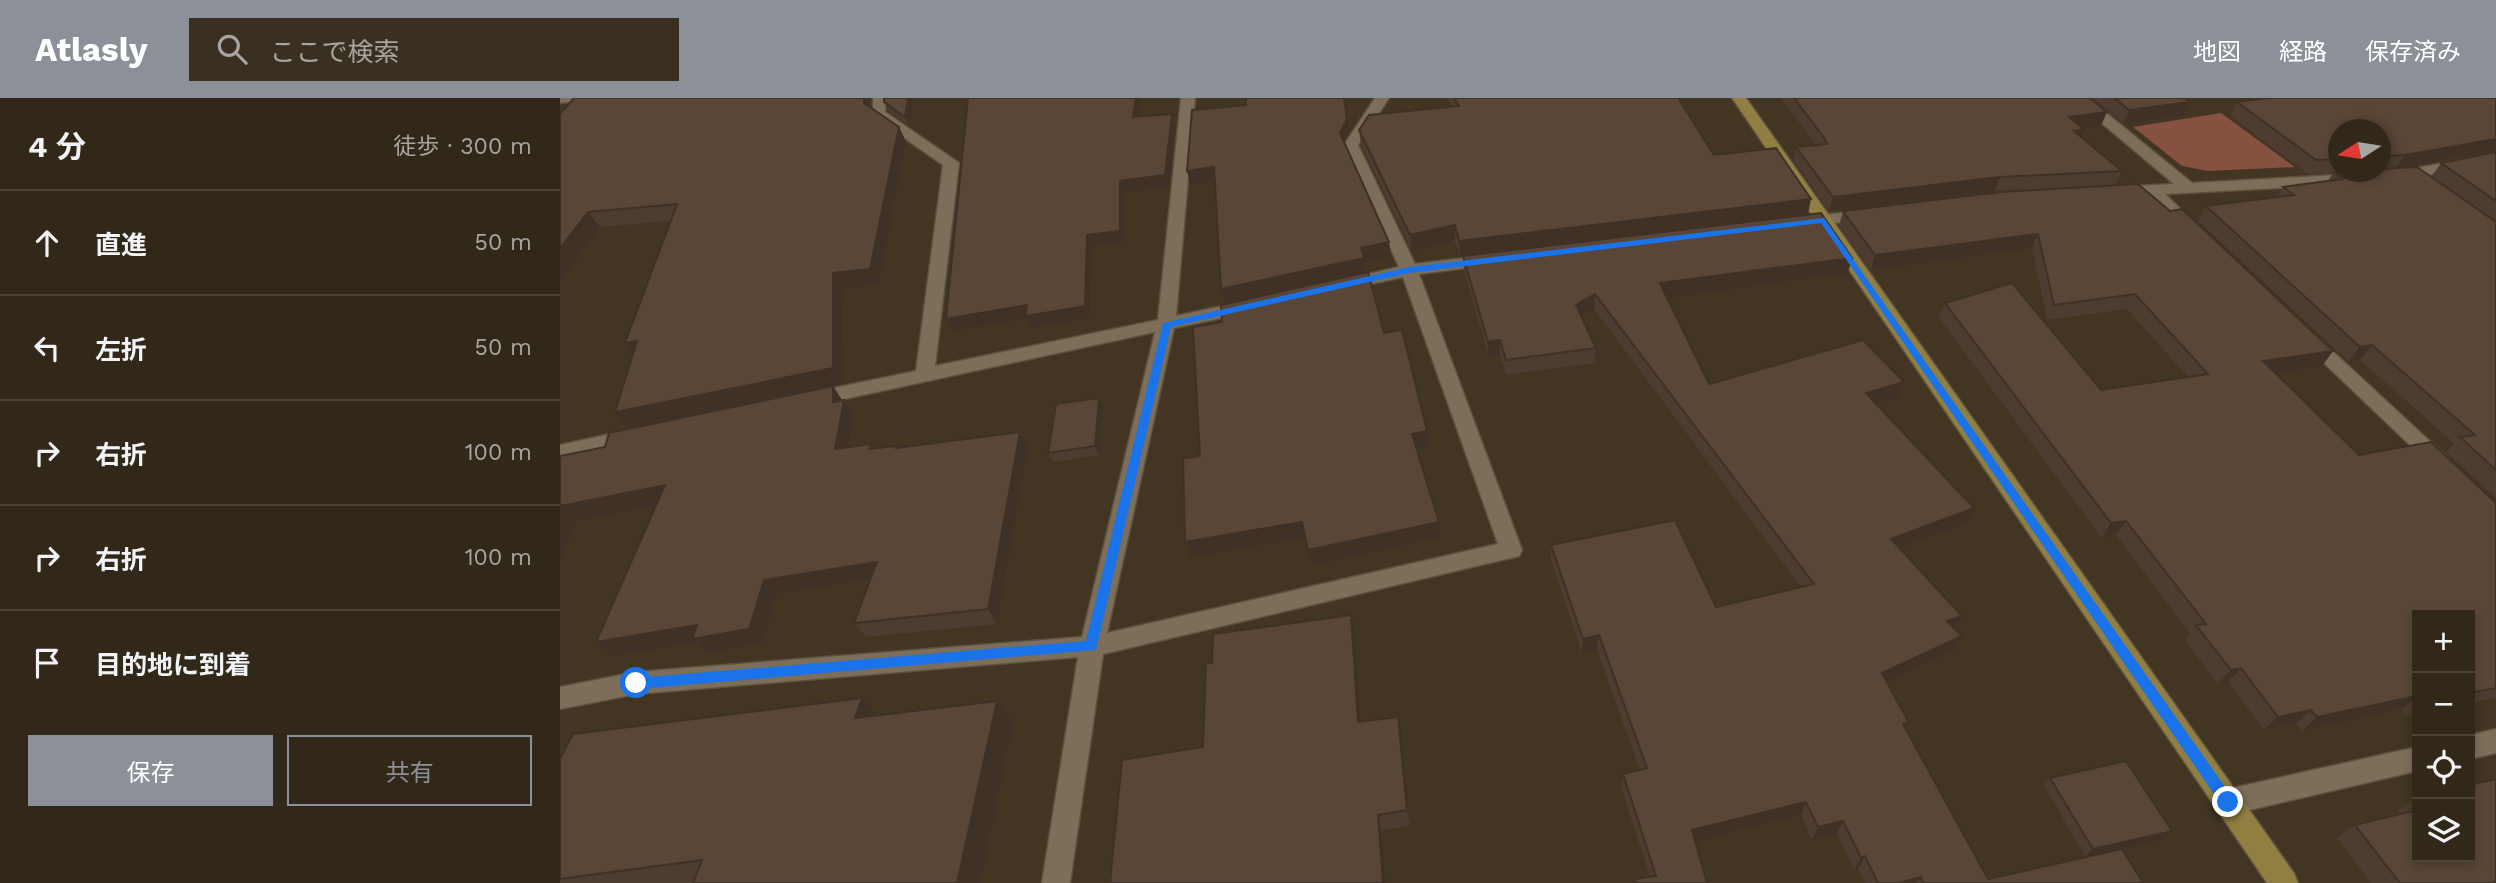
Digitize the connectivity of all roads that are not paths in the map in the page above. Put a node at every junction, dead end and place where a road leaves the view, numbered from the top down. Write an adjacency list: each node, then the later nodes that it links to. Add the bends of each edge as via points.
1 (571, 98): 8 (street)
2 (586, 98): 9 (street)
3 (880, 98): 26 (street, via 878,113 951,163)
4 (1188, 98): 25 (street)
5 (1382, 98): 21 (street, via 1351,145)
6 (1739, 98): 17 (street)
7 (2079, 98): 12 (street)
8 (560, 99)
9 (569, 118)
10 (2496, 157): 11 (street)
11 (2411, 174): 12 (street); 14 (street)
12 (2188, 188): 13 (street)
13 (2151, 190): 15 (street); 19 (street)
14 (2432, 190)
15 (2099, 193)
16 (1889, 212): 17 (street)
17 (1824, 220): 18 (street); 36 (street)
18 (1782, 225)
19 (2212, 247)
20 (1506, 258): 21 (street)
21 (1409, 270): 22 (street); 31 (street, via 1511,550)
22 (1328, 289)
23 (1261, 304): 25 (street)
24 (2293, 324): 30 (street)
25 (1166, 325): 26 (street); 31 (street)
26 (925, 375): 27 (street)
27 (790, 404)
28 (655, 432): 29 (street)
29 (560, 452)
30 (2455, 477)
31 (1092, 646): 32 (street, via 636,683); 37 (street)
32 (560, 698)
33 (2496, 741): 34 (street)
34 (2475, 746)
35 (2412, 760): 36 (street)
36 (2228, 802): 38 (street)
37 (1056, 883)
38 (2284, 883)

